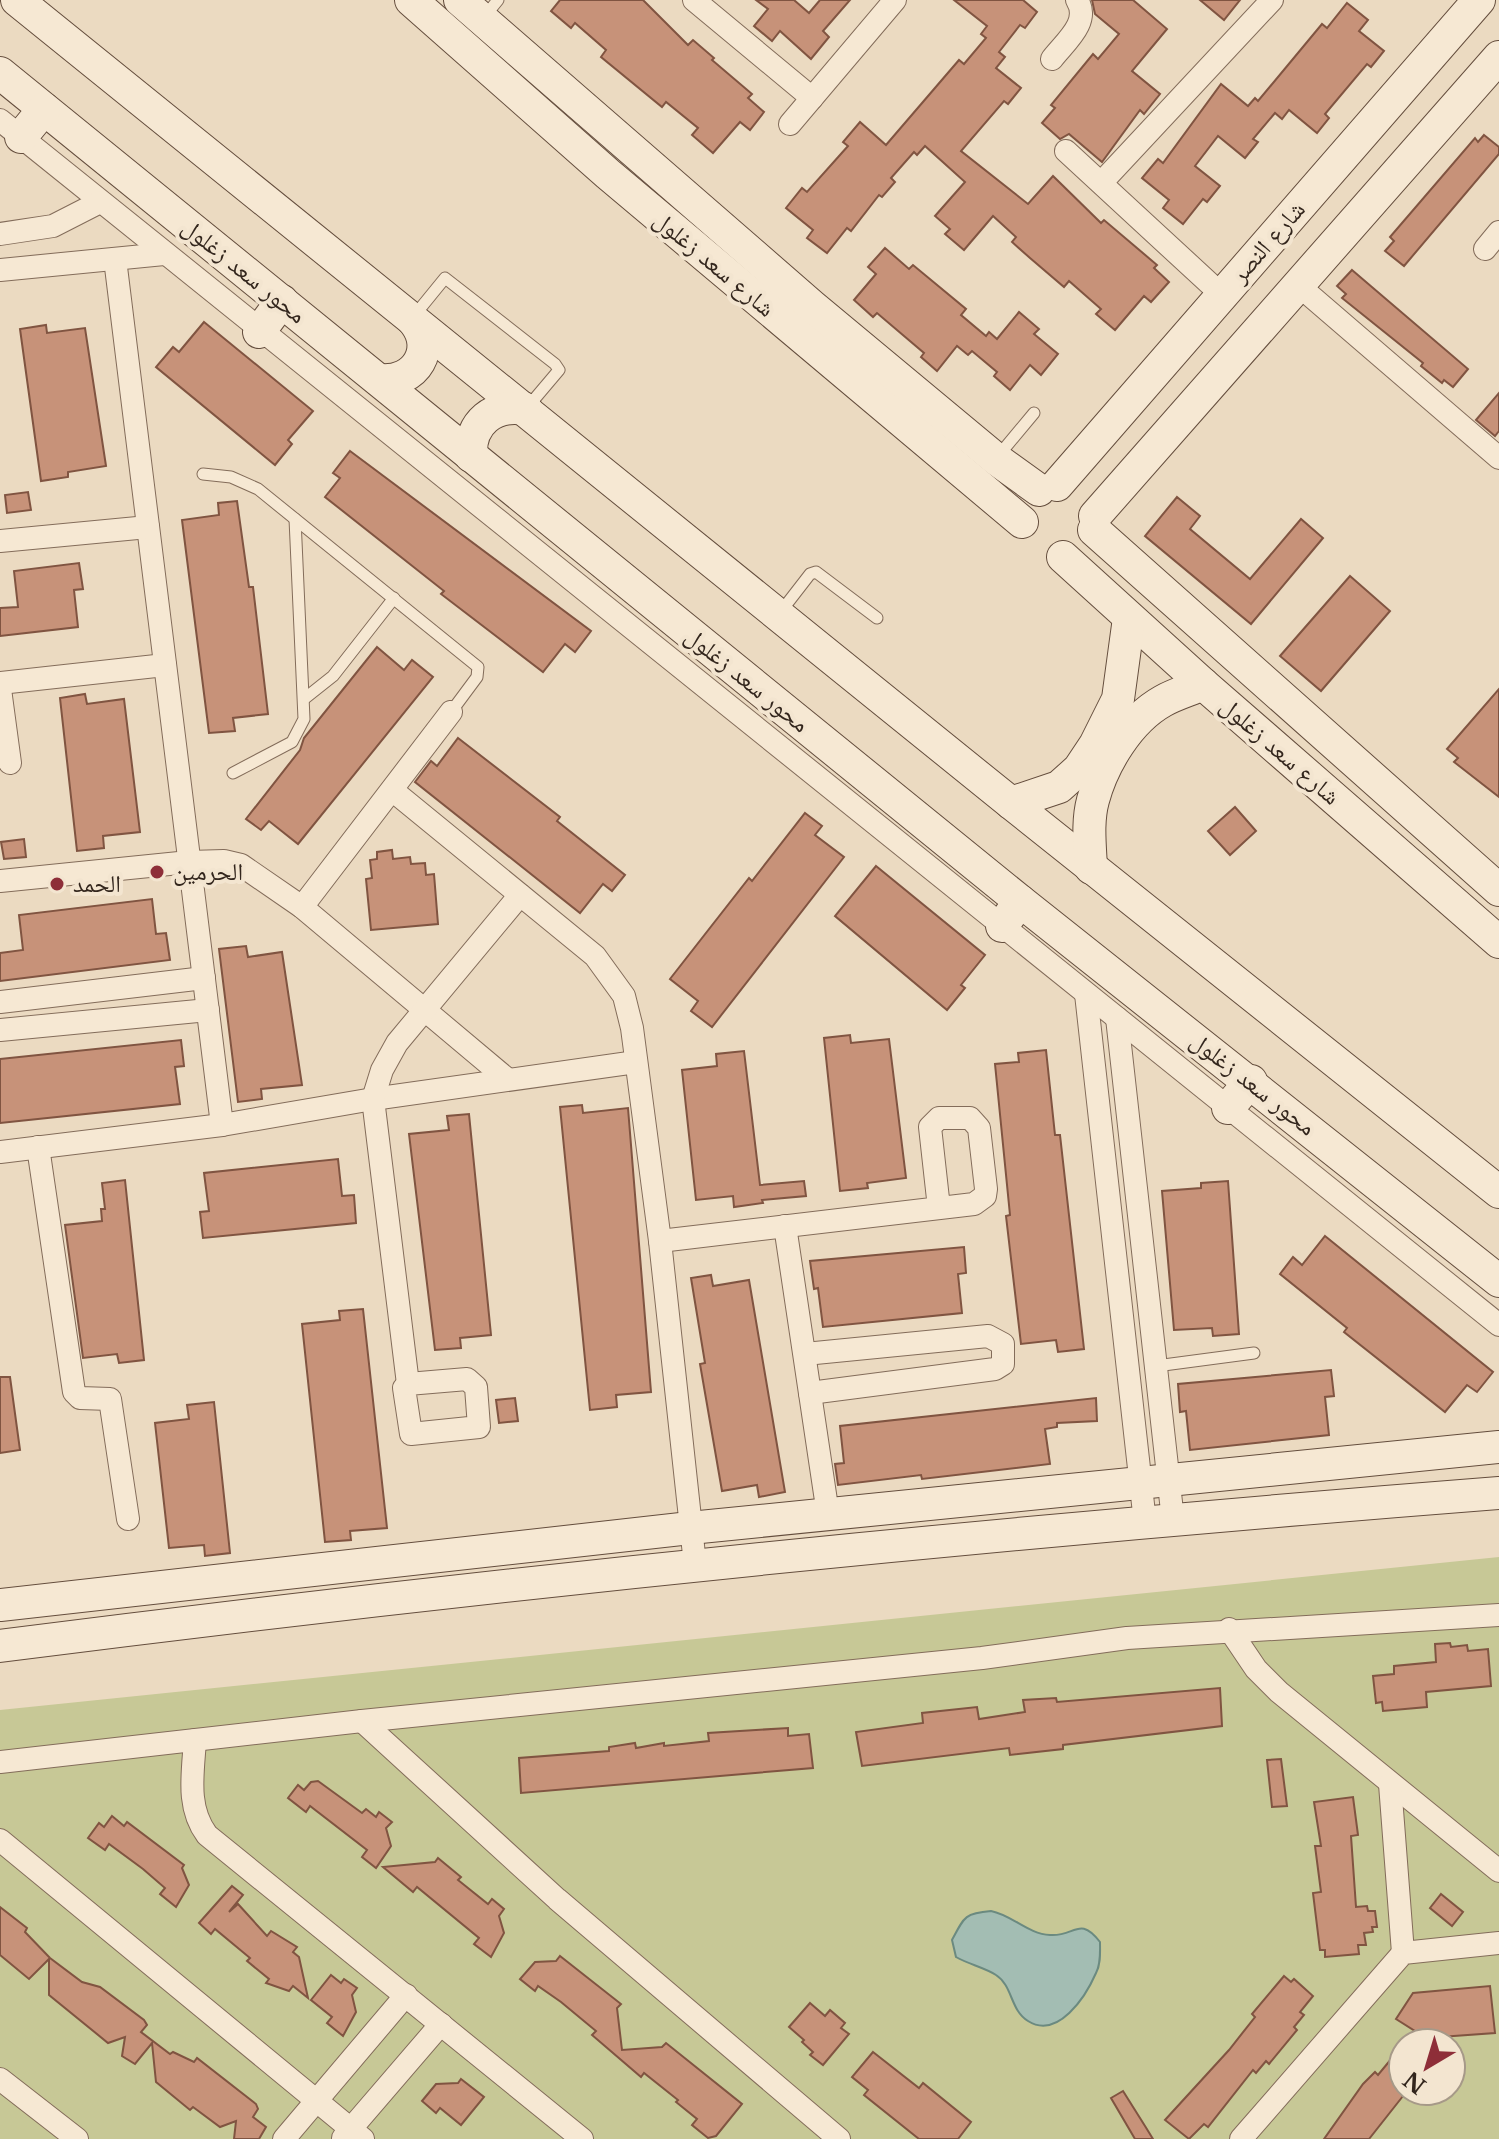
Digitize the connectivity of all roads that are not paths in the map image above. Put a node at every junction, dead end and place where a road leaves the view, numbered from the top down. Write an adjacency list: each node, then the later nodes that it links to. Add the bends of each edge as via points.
1 (17, 0): 26 (street)
2 (411, 0): 37 (street, شارع سعد زغلول, via 608,174)
3 (895, 0): 12 (street)
4 (1077, 0): 10 (street, via 1080,24)
5 (1272, 0): 17 (street)
6 (1479, 0): 24 (street, شارع النصر)
7 (708, 4): 12 (street)
8 (480, 6): 33 (street, شارع سعد زغلول, via 709,217)
9 (1499, 57): 23 (street)
10 (1052, 59)
11 (0, 73): 13 (street, محور سعد زغلول)
12 (812, 98): 14 (street)
13 (44, 109): 15 (street); 25 (street, محور سعد زغلول)
14 (790, 124)
15 (10, 129): 18 (street)
16 (1066, 151): 17 (street)
17 (1102, 182): 24 (street)
18 (100, 202): 19 (street, via 53,226); 20 (street)
19 (0, 234)
20 (164, 254): 21 (street); 27 (street)
21 (115, 259): 22 (street); 39 (street)
22 (0, 270)
23 (1298, 285): 32 (street); 38 (street)
24 (1222, 295): 35 (street, شارع النصر)
25 (282, 301): 27 (street); 28 (street, محور سعد زغلول)
26 (412, 319): 28 (street, via 422,335 420,362 407,376); 29 (street); 29 (lane, via 445,278 462,289 559,370)
27 (259, 332): 62 (street)
28 (379, 380): 31 (street, محور سعد زغلول)
29 (526, 409): 31 (street, via 506,408 486,416 475,430); 43 (street)
30 (1034, 413): 33 (lane)
31 (471, 456): 62 (street, محور سعد زغلول)
32 (1499, 457)
33 (996, 459): 35 (street, شارع سعد زغلول)
34 (203, 474): 36 (lane, via 245,482)
35 (1048, 487): 37 (street, via 1027,503); 38 (street, via 1082,493)
36 (295, 519): 42 (lane); 50 (lane)
37 (1022, 522): 41 (street, via 1035,549)
38 (1094, 523): 41 (street, via 1083,548); 59 (street, شارع سعد زغلول)
39 (148, 527): 40 (street); 46 (street)
40 (0, 541)
41 (1063, 557): 45 (street, شارع سعد زغلول)
42 (394, 598): 50 (lane, via 333,676); 51 (lane, via 478,667 477,677)
43 (779, 614): 44 (lane, via 816,572); 55 (street)
44 (877, 618)
45 (1129, 618): 48 (street, شارع سعد زغلول); 55 (street, via 1118,699 1095,745 1059,787)
46 (165, 665): 47 (street); 56 (street)
47 (0, 683)
48 (1203, 684): 57 (street, via 1160,702 1115,750 1092,800); 63 (street, شارع سعد زغلول)
49 (0, 689): 52 (street)
50 (304, 699): 53 (lane, via 302,728 292,742)
51 (451, 712): 54 (street)
52 (10, 763)
53 (233, 773)
54 (392, 790): 60 (street); 61 (street)
55 (1011, 803): 57 (street)
56 (189, 862): 58 (street); 61 (street, via 241,865); 64 (street)
57 (1091, 868): 79 (street)
58 (0, 881)
59 (1499, 890)
60 (520, 895): 68 (street); 71 (street, via 595,956 624,996)
61 (302, 907): 68 (street)
62 (1011, 913): 65 (street); 73 (street, محور سعد زغلول)
63 (1499, 942)
64 (204, 978): 66 (street); 67 (street)
65 (1086, 994): 69 (street); 93 (street)
66 (0, 1002)
67 (208, 1010): 70 (street); 76 (street)
68 (425, 1010): 72 (street); 74 (street, via 389,1056)
69 (1117, 1018): 75 (street); 88 (street)
70 (0, 1030)
71 (636, 1062): 72 (street); 82 (street)
72 (507, 1079): 74 (street)
73 (1251, 1081): 75 (street); 83 (street, محور سعد زغلول)
74 (373, 1099): 76 (street); 90 (street)
75 (1228, 1108): 84 (street)
76 (222, 1125): 77 (street)
77 (38, 1147): 78 (street); 96 (street, via 74,1392 80,1398 110,1399)
78 (0, 1152)
79 (1499, 1192)
80 (939, 1208): 81 (street)
81 (785, 1226): 82 (street); 87 (street)
82 (660, 1241): 98 (street)
83 (1499, 1281)
84 (1499, 1325)
85 (912, 1343): 87 (street); 89 (street); 89 (street, via 988,1336 1003,1344 999,1368)
86 (1254, 1353): 88 (lane)
87 (805, 1354): 91 (street)
88 (1156, 1366): 93 (street)
89 (916, 1379): 91 (street)
90 (408, 1384)
91 (810, 1393): 95 (street)
92 (1499, 1447): 93 (street)
93 (1155, 1481): 95 (street); 97 (street)
94 (1499, 1493): 97 (street)
95 (828, 1514): 98 (street)
96 (128, 1519)
97 (1159, 1521): 99 (street)
98 (690, 1528): 99 (street); 100 (street)
99 (695, 1564): 103 (street)
100 (0, 1605)
101 (1499, 1615): 102 (street)
102 (1229, 1629): 104 (street); 107 (street, via 1279,1692)
103 (0, 1646)
104 (362, 1721): 105 (street); 120 (street, via 557,1899)
105 (195, 1740): 106 (street); 112 (street, via 192,1802 207,1835)
106 (0, 1762)
107 (1390, 1784): 109 (street); 111 (street)
108 (0, 1840): 115 (street)
109 (1499, 1871)
110 (1499, 1943): 111 (street)
111 (1403, 1953): 121 (street)
112 (406, 1995): 113 (street); 115 (street)
113 (441, 2024): 116 (street); 119 (street)
114 (0, 2079): 117 (street)
115 (317, 2101): 116 (street); 118 (street)
116 (352, 2136)
117 (77, 2139)
118 (284, 2139)
119 (582, 2139)
120 (839, 2139)
121 (1241, 2139)

